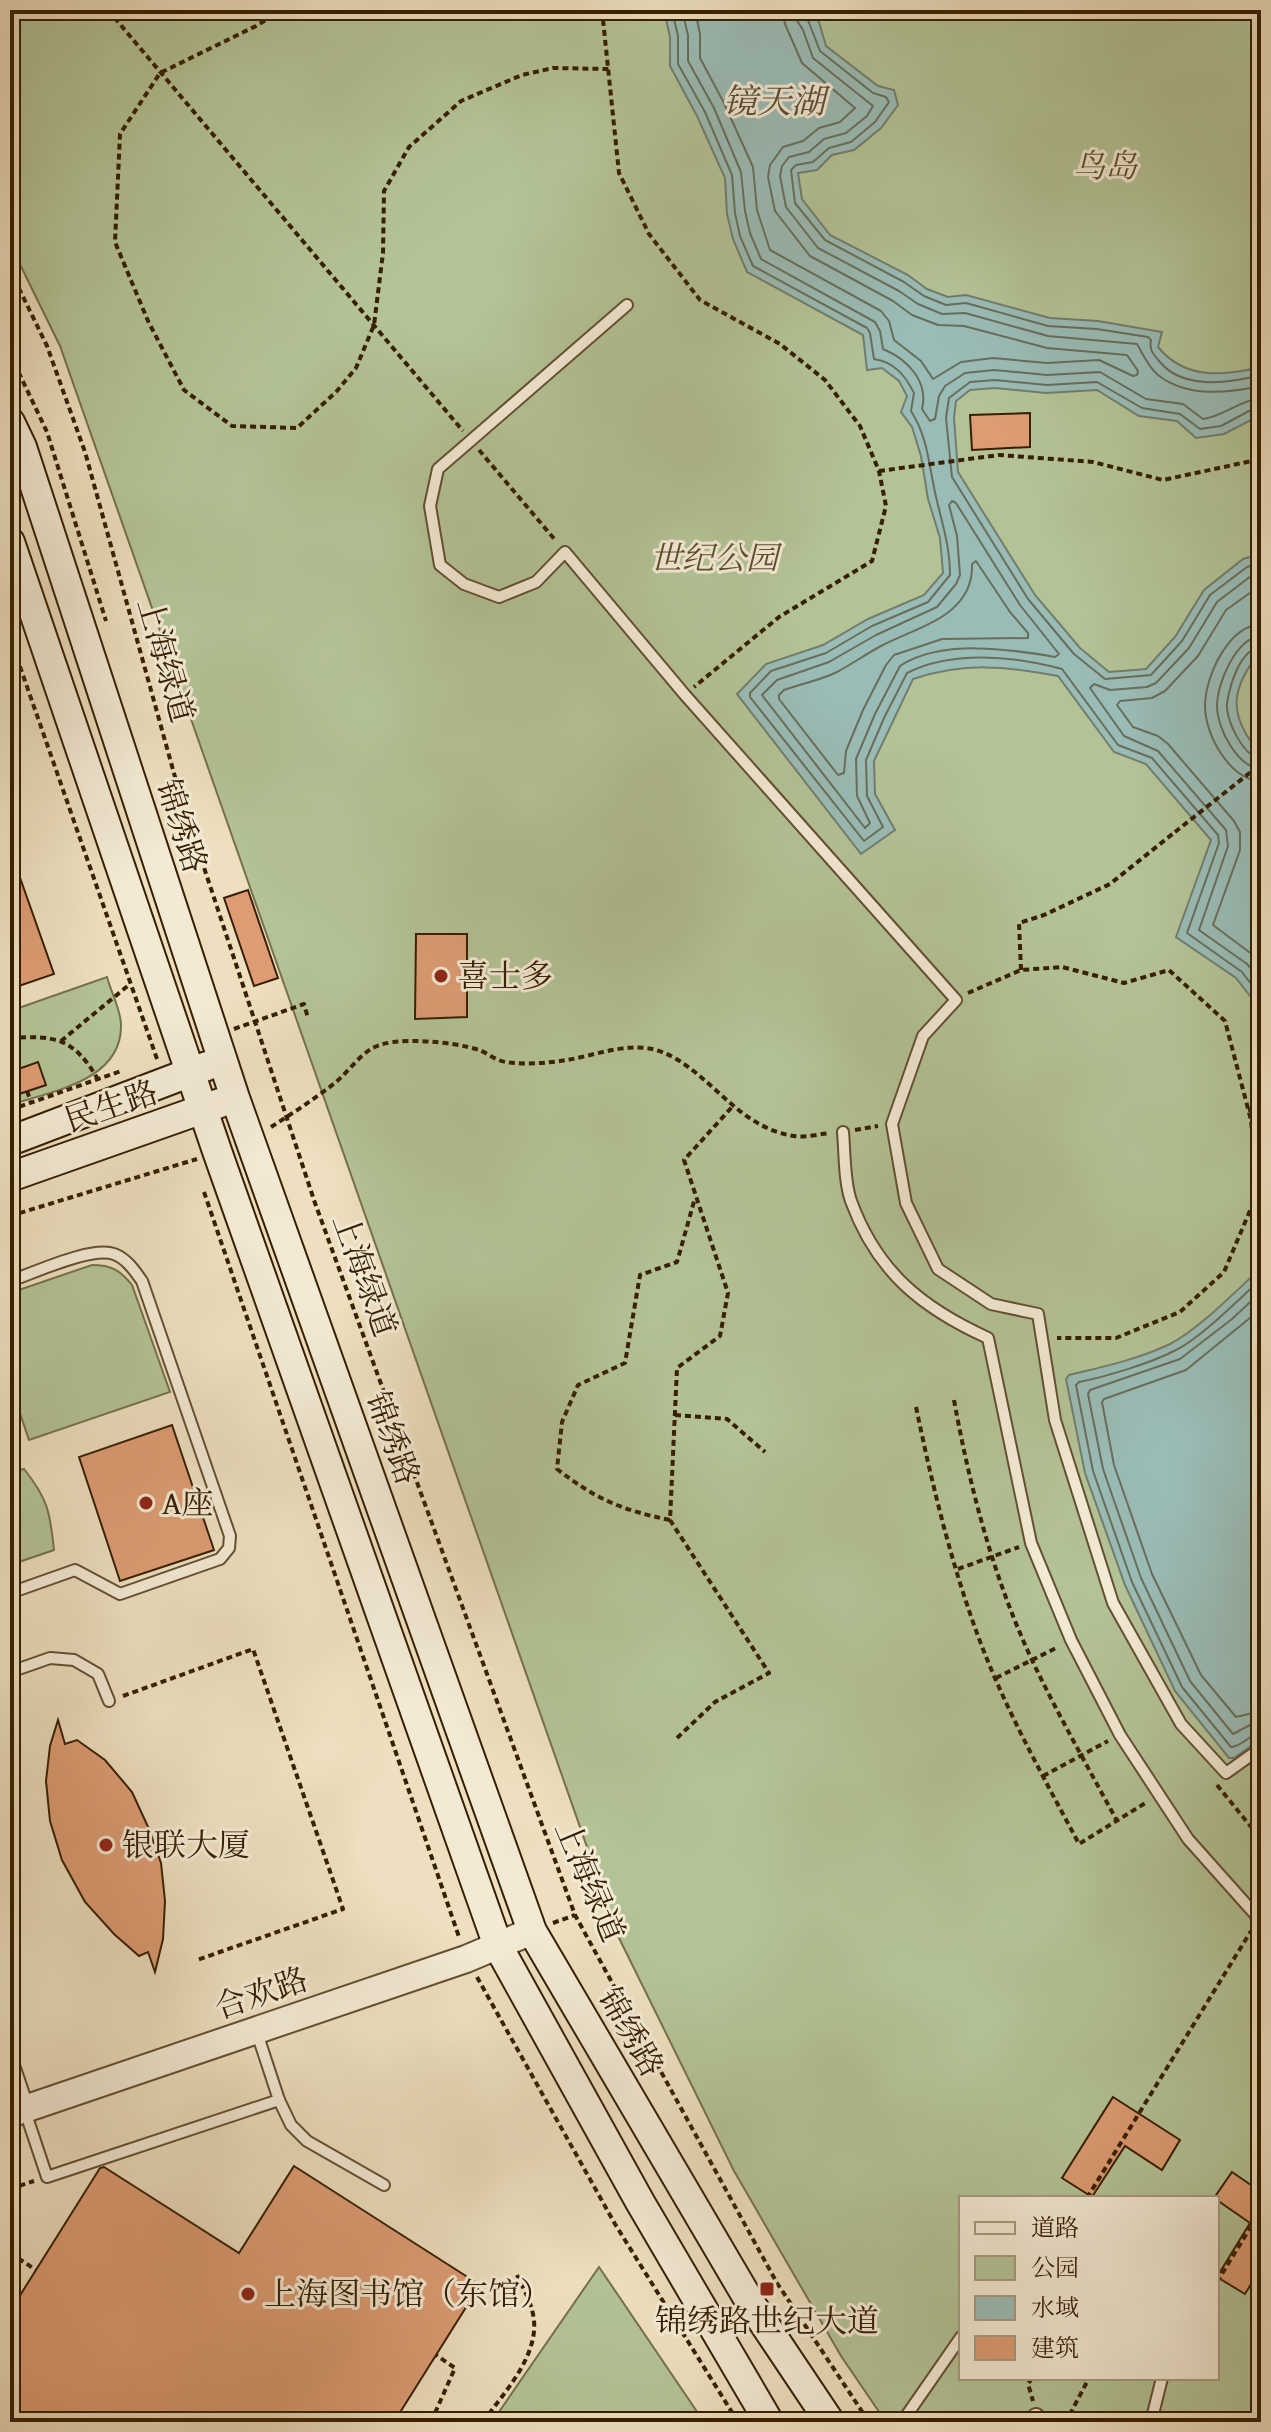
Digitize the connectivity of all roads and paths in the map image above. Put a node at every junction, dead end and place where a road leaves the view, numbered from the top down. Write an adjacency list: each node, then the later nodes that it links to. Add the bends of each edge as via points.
1 (108, 10): 5 (path)
2 (282, 10): 5 (path)
3 (602, 10): 4 (path)
4 (609, 69): 8 (path, via 553,68 522,75 461,101 409,147 384,191); 13 (path, via 619,173 649,234 700,300 780,344 825,380 860,426)
5 (160, 73): 8 (path); 8 (path, via 120,134 115,242 184,390 232,426 297,428 356,368)
6 (10, 270): 23 (path, 上海绿道, via 47,346 85,452 180,795)
7 (627, 305): 11 (lane)
8 (374, 325): 11 (path)
9 (10, 354): 16 (path, via 47,432)
10 (10, 422): 26 (main road, 锦绣路)
11 (471, 441): 15 (path); 15 (lane, via 438,469 430,506 440,565 464,584 499,597 536,582)
12 (1261, 459): 13 (path, via 1163,480 1093,462 999,455)
13 (879, 471): 17 (path, via 886,506 872,561 779,617)
14 (10, 542): 27 (main road)
15 (565, 552): 17 (lane)
16 (108, 626)
17 (685, 695): 21 (lane)
18 (1261, 764): 19 (path, bridge, via 1110,884 1019,923)
19 (1021, 970): 21 (path); 37 (path, via 1062,967 1124,983 1169,970 1225,1021)
20 (131, 983): 25 (path)
21 (956, 1000): 39 (lane, via 923,1036)
22 (308, 1018): 23 (path, via 304,1004)
23 (254, 1022): 26 (path); 38 (path, 上海绿道)
24 (10, 1038): 25 (path)
25 (61, 1041): 29 (path, via 85,1058)
26 (224, 1042): 27 (main road, 民生路); 31 (main road, 锦绣路)
27 (177, 1059): 35 (main road); 42 (main road, 民生路)
28 (127, 1069): 29 (path)
29 (98, 1079): 32 (path)
30 (27, 1091): 32 (path)
31 (235, 1098): 35 (main road, 民生路); 41 (main road, 锦绣路)
32 (31, 1102): 36 (path)
33 (732, 1107): 38 (path, via 688,1069 649,1049 531,1063 503,1062 477,1049 396,1041 372,1048); 40 (path, via 763,1126 795,1136); 45 (path, via 684,1160)
34 (1261, 1108): 37 (path)
35 (203, 1109): 43 (main road); 44 (main road, 民生路)
36 (10, 1110)
37 (1248, 1110): 48 (path, via 1257,1194 1224,1272 1180,1312 1116,1338)
38 (286, 1118): 41 (path); 97 (path, 上海绿道, via 575,1915 777,2283)
39 (892, 1124): 40 (path); 48 (lane, via 906,1203 938,1269 991,1304 1038,1314)
40 (843, 1132): 54 (lane, via 851,1199 877,1254 916,1298 988,1338)
41 (257, 1134): 71 (main road, 锦绣路)
42 (10, 1141)
43 (217, 1151): 46 (path); 72 (main road)
44 (10, 1177)
45 (696, 1196): 51 (path, via 728,1293 720,1336 677,1368); 53 (path, via 677,1262 640,1275 625,1363 578,1385 562,1422 557,1469 589,1493 630,1512)
46 (10, 1216)
47 (10, 1281): 57 (lane, via 95,1253 113,1254 128,1263 142,1281 230,1536 220,1559 120,1594 75,1570)
48 (1042, 1338): 65 (lane, via 1055,1420 1113,1603 1181,1724 1226,1773)
49 (954, 1400): 55 (path)
50 (916, 1407): 56 (path)
51 (675, 1415): 52 (path, via 727,1419); 53 (path)
52 (765, 1452)
53 (670, 1520): 64 (path, via 769,1673 715,1702)
54 (1031, 1543): 55 (path); 58 (lane)
55 (992, 1557): 56 (path); 59 (path)
56 (958, 1569): 61 (path)
57 (10, 1593)
58 (1071, 1640): 59 (path); 63 (lane)
59 (1032, 1660): 61 (path); 66 (path)
60 (10, 1672): 62 (lane, via 50,1658 74,1660 98,1674)
61 (996, 1678): 67 (path)
62 (109, 1701): 73 (path, via 253,1649 343,1909)
63 (1120, 1735): 66 (path); 68 (lane)
64 (677, 1738)
65 (1261, 1748)
66 (1082, 1755): 67 (path); 69 (path)
67 (1043, 1776): 69 (path, via 1079,1844)
68 (1159, 1794): 69 (path); 70 (lane, via 1188,1839)
69 (1117, 1821)
70 (1260, 1919): 81 (path)
71 (532, 1931): 72 (street, 合欢路); 96 (main road, 锦绣路, via 753,2307)
72 (498, 1946): 74 (street, 合欢路); 95 (main road)
73 (197, 1960)
74 (256, 2030): 76 (lane); 77 (street, 合欢路)
75 (10, 2069): 77 (street)
76 (279, 2100): 78 (lane); 79 (lane, via 291,2125 307,2141)
77 (17, 2112): 78 (lane)
78 (47, 2177): 80 (path)
79 (384, 2185)
80 (10, 2189)
81 (1088, 2196)
82 (1261, 2210): 86 (path)
83 (10, 2253): 84 (path)
84 (36, 2270)
85 (517, 2275): 94 (path, via 533,2311 534,2338)
86 (1219, 2279)
87 (959, 2340): 98 (lane)
88 (436, 2355): 93 (path, via 455,2368)
89 (1031, 2380): 92 (path)
90 (1088, 2380): 92 (path, via 1067,2420)
91 (1162, 2380): 99 (lane)
92 (1035, 2420)
93 (431, 2422)
94 (483, 2422)
95 (769, 2422)
96 (830, 2422)
97 (869, 2422)
98 (902, 2422)
99 (1151, 2422)

